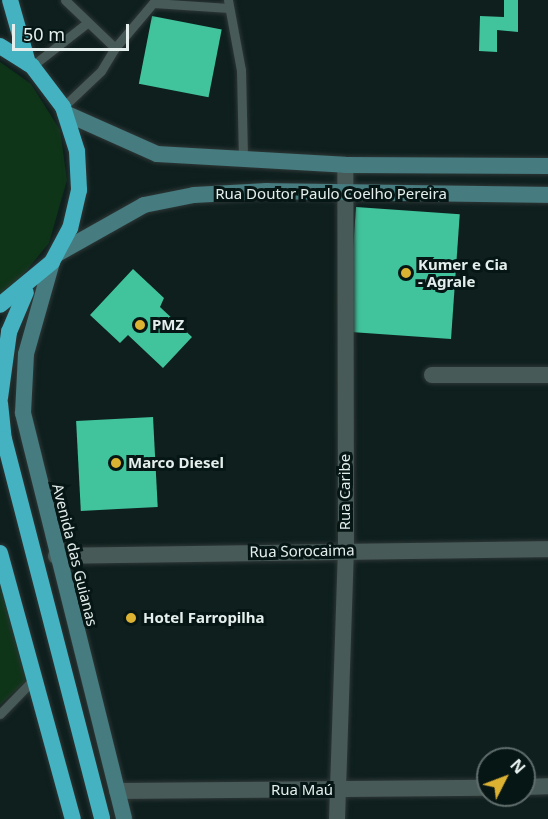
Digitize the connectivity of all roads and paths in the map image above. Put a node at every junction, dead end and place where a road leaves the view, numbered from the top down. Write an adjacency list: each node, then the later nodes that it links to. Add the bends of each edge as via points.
1 (10, 0): 7 (highway)
2 (64, 0): 4 (lane)
3 (229, 4): 6 (lane, via 153,3); 9 (lane, via 241,70)
4 (87, 23): 6 (lane); 7 (lane)
5 (0, 46): 7 (highway)
6 (115, 48): 8 (lane, via 101,71)
7 (30, 64): 8 (highway)
8 (64, 110): 9 (main road, Rua Doutor Paulo Coelho Pereira, via 158,154); 14 (highway, via 77,151 79,190 70,228)
9 (243, 161): 10 (main road, Rua Doutor Paulo Coelho Pereira)
10 (345, 165): 11 (main road, Rua Doutor Paulo Coelho Pereira); 12 (street, Rua Caribe)
11 (548, 166)
12 (344, 194): 13 (main road, Rua Doutor Paulo Coelho Pereira); 14 (main road, Rua Doutor Paulo Coelho Pereira, via 267,191 144,205); 23 (street, Rua Caribe)
13 (548, 195)
14 (54, 258): 15 (highway); 25 (main road, Avenida das Guianas, via 26,354 23,412)
15 (29, 285): 16 (highway); 19 (highway, via 9,332)
16 (0, 305)
17 (432, 375): 18 (street)
18 (548, 375)
19 (0, 398)
20 (0, 403): 21 (highway)
21 (2, 434): 32 (highway)
22 (548, 549): 23 (street, Rua Sorocaima)
23 (346, 550): 25 (street, Rua Sorocaima); 29 (street, Rua Caribe)
24 (0, 553): 26 (highway)
25 (56, 556): 30 (main road, Avenida das Guianas)
26 (36, 677): 27 (lane); 31 (highway)
27 (0, 714)
28 (476, 788): 29 (street, Rua Maú)
29 (337, 790): 30 (street, Rua Maú); 34 (street, Rua Caribe)
30 (117, 791): 33 (main road, Avenida das Guianas)
31 (73, 819)
32 (102, 819)
33 (124, 819)
34 (337, 819)

